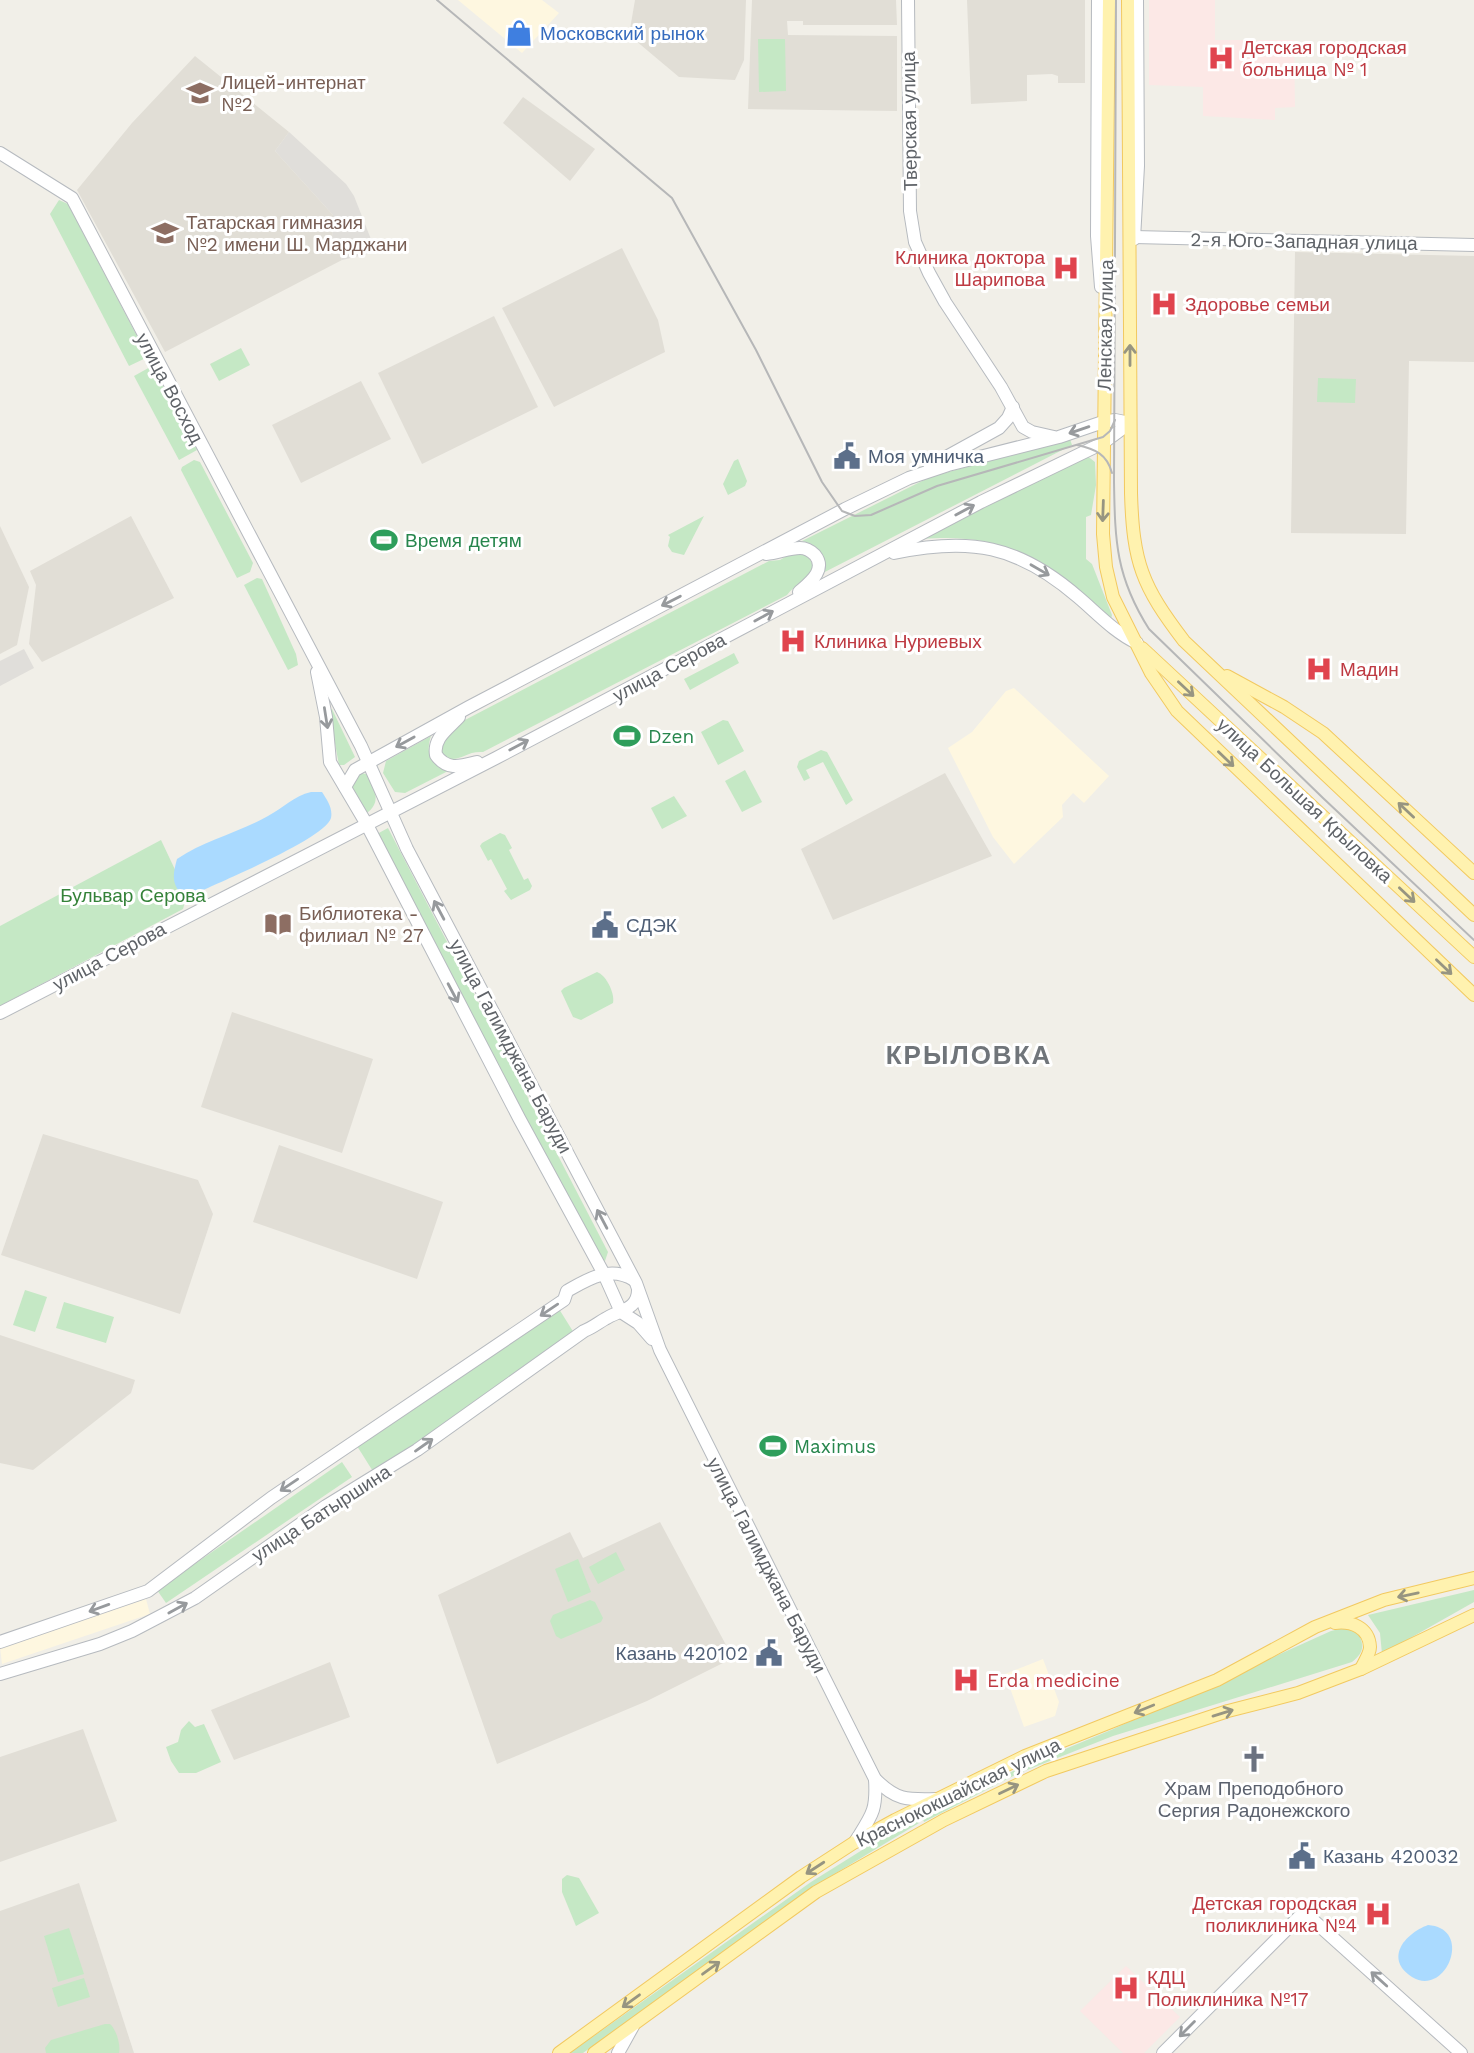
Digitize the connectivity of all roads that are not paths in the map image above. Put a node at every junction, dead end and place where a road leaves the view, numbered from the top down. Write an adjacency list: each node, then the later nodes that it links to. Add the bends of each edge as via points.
1 (908, 0): 11 (street, Тверская улица, via 915,242 945,302)
2 (1098, 0): 10 (street, via 1097,236)
3 (1109, 0): 10 (main road, Ленская улица)
4 (1128, 0): 9 (main road, Ленская улица)
5 (1137, 0): 7 (street, via 1139,166)
6 (0, 153): 22 (street, улица Восход, via 72,198)
7 (1134, 237): 8 (street, 2-я Юго-Западная улица); 9 (street)
8 (1474, 245)
9 (1131, 257): 13 (main road, Ленская улица, one-way to 9)
10 (1104, 326): 12 (main road, Ленская улица)
11 (1013, 407): 14 (street, via 1023,427); 16 (street, via 999,428)
12 (1103, 422): 13 (street); 14 (street, one-way to 14); 15 (main road, Ленская улица)
13 (1130, 423): 15 (street, улица Серова); 20 (main road, Ленская улица, via 1132,529 1138,565)
14 (1055, 438): 16 (street)
15 (1103, 443): 18 (street, улица Серова, one-way to 15); 21 (main road, Ленская улица, one-way to 21, via 1106,566 1113,597)
16 (909, 478): 17 (street)
17 (760, 554): 19 (street, via 797,548 812,552 817,559 815,577); 24 (street, one-way to 24)
18 (880, 556): 19 (street, улица Серова); 21 (street, one-way to 21, via 946,544 1001,552 1043,570 1119,634)
19 (785, 604): 25 (street, улица Серова, one-way to 19)
20 (1164, 615): 23 (main road, улица Большая Крыловка)
21 (1137, 643): 32 (main road, улица Большая Крыловка, one-way to 32); 33 (main road, Ленская улица, one-way to 33, via 1177,711)
22 (311, 652): 26 (street, улица Восход); 27 (street, улица Восход, one-way to 27, via 326,717 330,762)
23 (1209, 666): 30 (main road, one-way to 23, via 1324,733); 31 (main road, улица Большая Крыловка)
24 (469, 707): 25 (street, via 440,737 436,755 443,764 455,767); 26 (street, one-way to 26)
25 (496, 758): 28 (street, улица Серова)
26 (369, 762): 27 (street, via 355,770); 28 (street, улица Восход)
27 (345, 787): 29 (street, улица Восход)
28 (391, 811): 29 (street, улица Серова); 36 (street, улица Галимджана Баруди, one-way to 28)
29 (366, 823): 34 (street, улица Серова); 35 (street, улица Галимджана Баруди, one-way to 35)
30 (1474, 873)
31 (1474, 915)
32 (1474, 957)
33 (1474, 995)
34 (0, 1013)
35 (604, 1274): 36 (street, via 625,1275); 37 (street, улица Галимджана Баруди); 42 (street, улица Батыршина, one-way to 42, via 567,1291 564,1300 271,1498 148,1591)
36 (636, 1284): 37 (street, via 635,1303); 38 (street, улица Галимджана Баруди)
37 (621, 1312): 38 (street, via 644,1329); 44 (street, улица Батыршина, one-way to 37, via 111,1640 195,1598 584,1332)
38 (660, 1350): 45 (street, улица Галимджана Баруди)
39 (1474, 1578): 41 (main road, Краснококшайская улица, one-way to 41, via 1384,1600)
40 (1474, 1615): 43 (main road, Краснококшайская улица)
41 (1315, 1627): 43 (main road, via 1345,1622 1362,1628 1370,1649); 46 (main road, Краснококшайская улица, one-way to 46, via 1217,1680 1025,1756)
42 (0, 1642)
43 (1361, 1669): 48 (main road, Краснококшайская улица, one-way to 43, via 816,1892 944,1820 1046,1770 1298,1693)
44 (0, 1674)
45 (874, 1779): 46 (street, улица Галимджана Баруди, via 895,1796); 47 (street, улица Галимджана Баруди, via 873,1813)
46 (936, 1800): 47 (main road, Краснококшайская улица)
47 (855, 1842): 49 (main road, Краснококшайская улица, one-way to 49)
48 (636, 2022): 50 (main road, Краснококшайская улица); 51 (street)
49 (559, 2053)
50 (594, 2053)
51 (618, 2053)
52 (1163, 2053): 53 (street, one-way to 52, via 1304,1912)
53 (1461, 2053)

